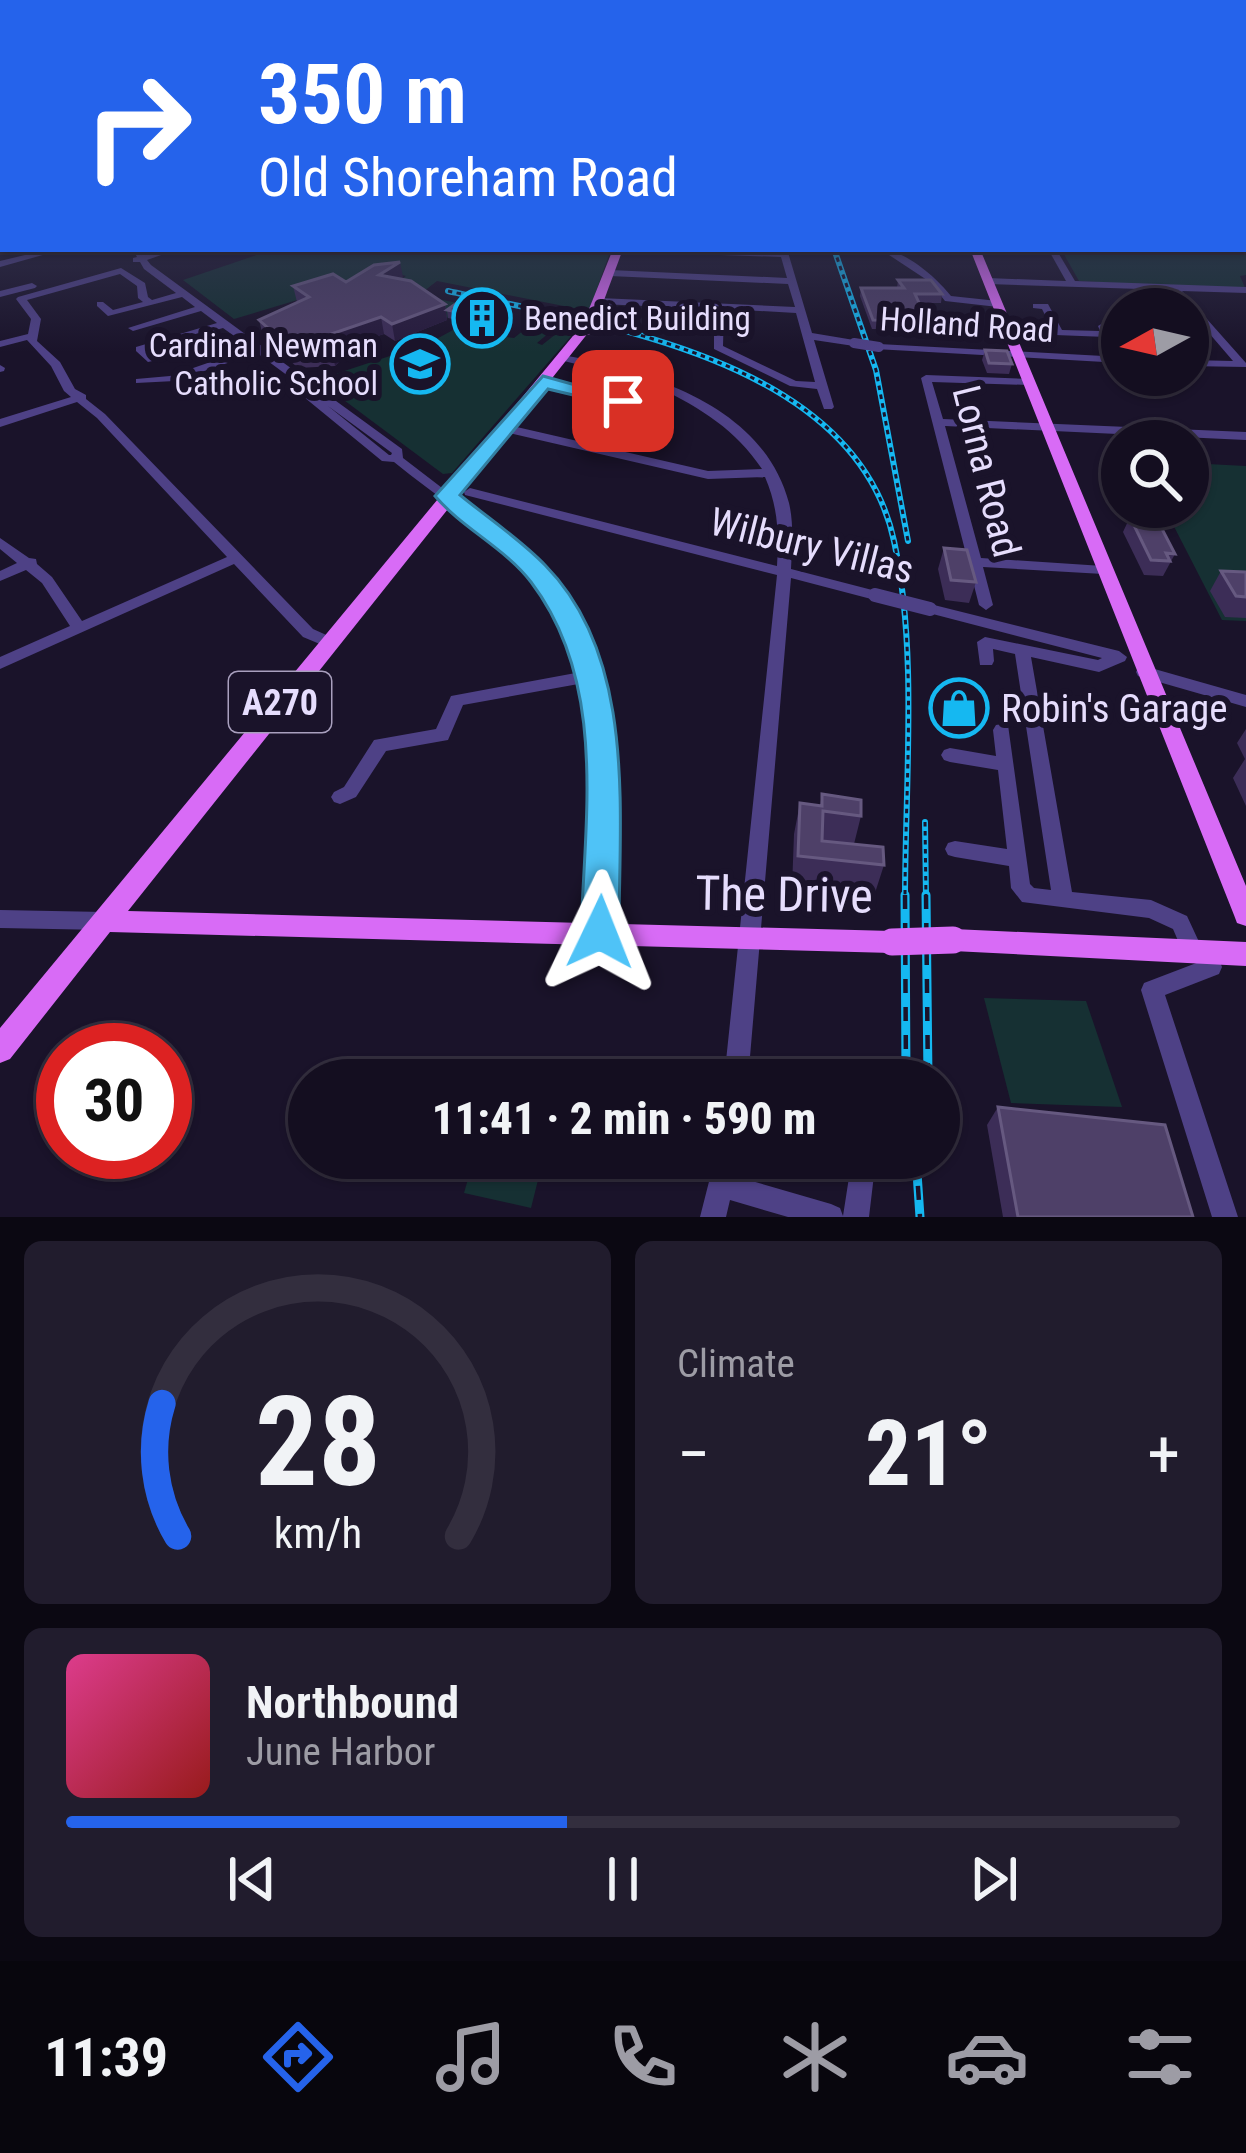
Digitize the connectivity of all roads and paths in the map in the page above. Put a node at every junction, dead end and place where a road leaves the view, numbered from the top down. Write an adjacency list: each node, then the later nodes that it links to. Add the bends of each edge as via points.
1 (48, 252): 8 (street)
2 (617, 252): 9 (main road, A270)
3 (784, 252): 10 (street)
4 (889, 252): 21 (street, via 948,299)
5 (976, 252): 11 (main road)
6 (1054, 252): 12 (street)
7 (139, 254): 16 (street); 17 (street)
8 (0, 264)
9 (610, 273): 10 (street); 18 (main road, A270)
10 (792, 281): 25 (street)
11 (988, 281): 12 (street); 21 (main road)
12 (1073, 285): 13 (street)
13 (1175, 288)
14 (1209, 289): 15 (street)
15 (1246, 290)
16 (182, 293): 19 (street); 24 (street)
17 (0, 294)
18 (600, 301): 22 (street); 37 (main road, A270)
19 (149, 302): 20 (street, via 111,314); 32 (street, via 123,271 30,294 21,300 37,319)
20 (100, 304)
21 (998, 304): 36 (main road)
22 (719, 306): 25 (street); 46 (street, via 718,346 794,384)
23 (1036, 306): 31 (street, via 1046,306 1061,336)
24 (201, 308): 28 (street); 30 (street)
25 (801, 310): 33 (street)
26 (1095, 313): 27 (street)
27 (1101, 323)
28 (222, 325): 35 (street); 39 (street, via 140,349)
29 (1209, 326): 41 (street)
30 (133, 328)
31 (1101, 331)
32 (32, 336): 34 (street); 47 (street)
33 (810, 336): 36 (street, Holland Road, bridge); 46 (street)
34 (0, 344)
35 (257, 349): 42 (street, via 154,387); 56 (street)
36 (1019, 356): 38 (street, Holland Road); 44 (main road)
37 (564, 358): 43 (main road, A270); 45 (street)
38 (1101, 359)
39 (152, 360)
40 (1209, 364): 41 (street)
41 (1244, 365)
42 (140, 381)
43 (543, 382): 45 (street, via 623,401); 51 (main road, A270)
44 (1029, 382): 49 (street, Lorna Road, via 926,378); 52 (main road)
45 (659, 384): 54 (street, via 728,424)
46 (820, 386): 48 (street)
47 (76, 394): 50 (street); 58 (street)
48 (828, 407)
49 (938, 422): 52 (street); 60 (street, Lorna Road)
50 (0, 423)
51 (504, 428): 54 (street, via 708,475); 56 (main road, A270)
52 (1047, 429): 53 (street); 61 (main road)
53 (1246, 436)
54 (770, 473): 62 (street, via 783,504)
55 (470, 491): 62 (street, Wilbury Villas)
56 (447, 496): 66 (main road, A270); 71 (street, via 537,571)
57 (0, 542): 59 (street)
58 (237, 558): 65 (street); 66 (street, via 308,633)
59 (31, 562): 63 (street); 65 (street)
60 (975, 562): 61 (street); 64 (street, Lorna Road)
61 (1103, 570): 70 (main road)
62 (784, 572): 70 (street, Wilbury Villas, bridge); 84 (street)
63 (0, 576)
64 (986, 605)
65 (78, 626): 69 (street)
66 (327, 642): 82 (main road, A270)
67 (1022, 650): 68 (street, via 985,642); 70 (street, via 1099,666); 79 (street)
68 (986, 661)
69 (0, 663)
70 (1134, 663): 72 (street, Wilbury Villas); 80 (main road)
71 (592, 676): 76 (street, via 457,700 442,735 380,745); 83 (street, via 603,740)
72 (1246, 701)
73 (1001, 730): 75 (street)
74 (950, 755): 75 (street)
75 (1005, 764): 78 (street)
76 (340, 796)
77 (956, 849): 78 (street)
78 (1017, 859): 79 (street, via 1021,889)
79 (1063, 900): 85 (street, via 1150,909 1180,923)
80 (1246, 915)
81 (0, 919): 82 (street)
82 (105, 921): 83 (main road, The Drive); 87 (main road, A270)
83 (600, 932): 84 (main road, The Drive)
84 (752, 940): 85 (main road, The Drive, bridge); 88 (street)
85 (1199, 951): 86 (main road, The Drive); 92 (street, via 1211,967 1152,990)
86 (1246, 954)
87 (0, 1049)
88 (738, 1059)
89 (724, 1179): 91 (street)
90 (862, 1179): 95 (street)
91 (723, 1185): 93 (street); 94 (street)
92 (1224, 1212)
93 (713, 1217)
94 (831, 1217)
95 (856, 1217)

